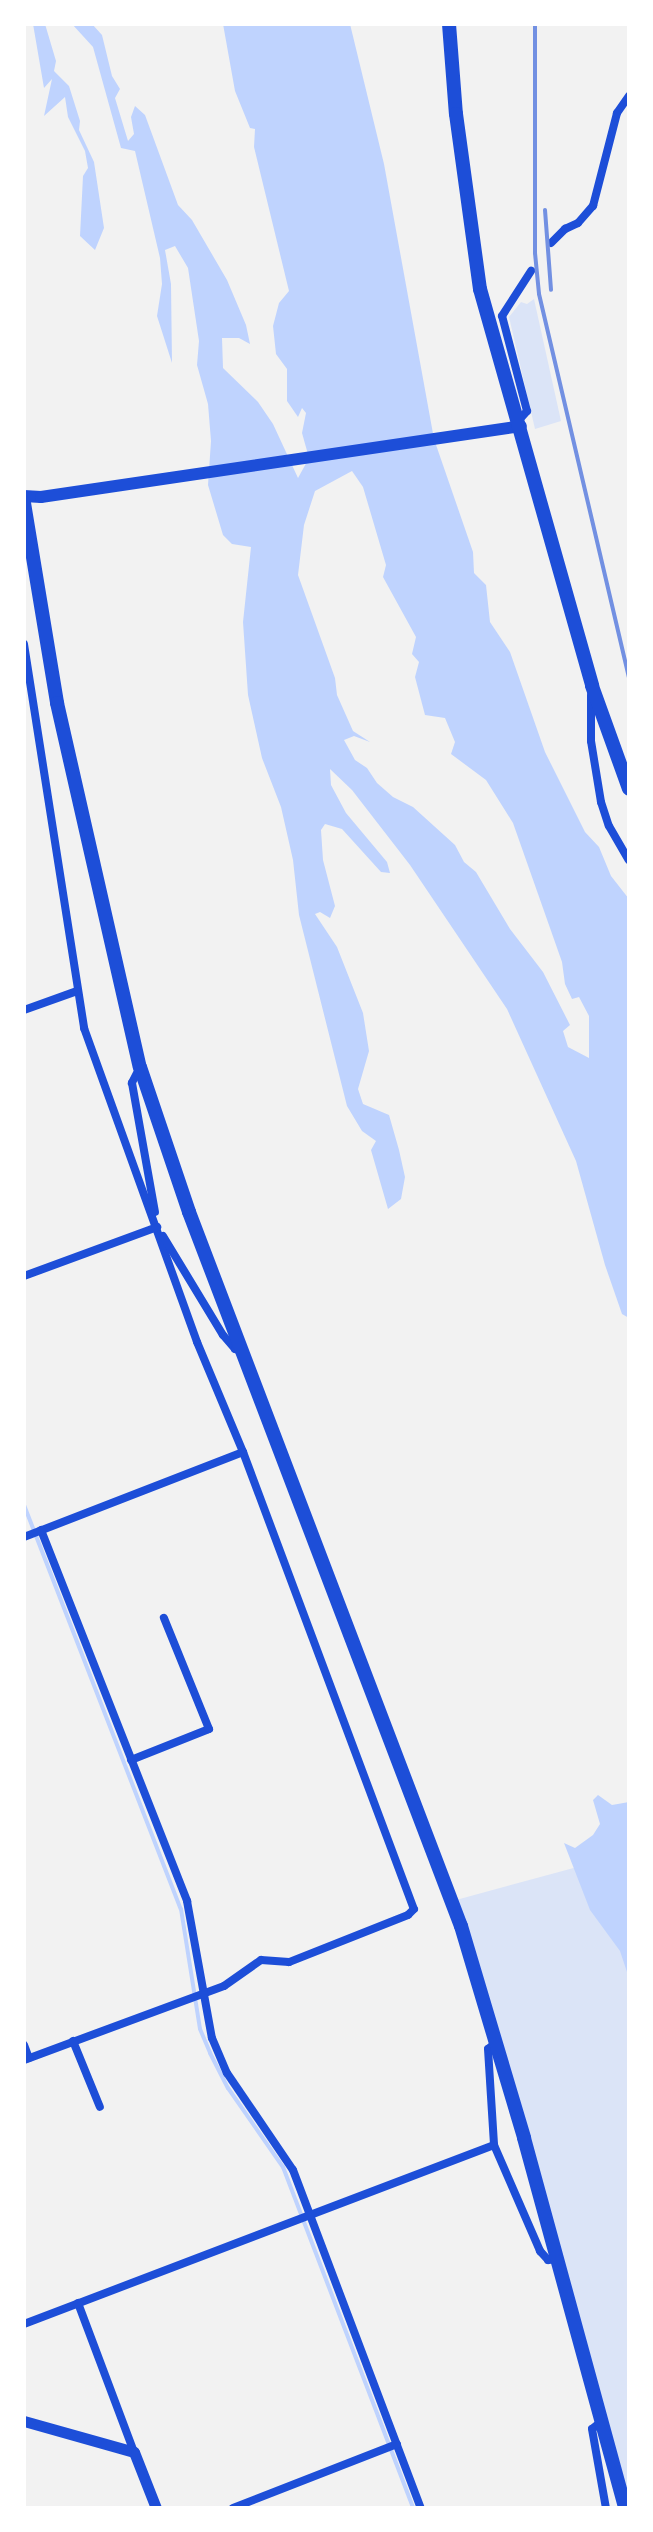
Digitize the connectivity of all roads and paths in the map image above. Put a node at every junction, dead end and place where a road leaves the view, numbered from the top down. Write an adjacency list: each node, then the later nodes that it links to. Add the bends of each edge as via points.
1 (449, 24): 5 (highway, via 473,246 489,324)
2 (629, 96): 3 (street, via 617,113 593,206)
3 (551, 243)
4 (531, 271): 5 (street, via 502,316 527,411)
5 (520, 423): 6 (main road); 9 (highway)
6 (24, 496)
7 (24, 503): 14 (highway, via 60,717)
8 (24, 644): 12 (street)
9 (592, 686): 10 (highway); 11 (street, via 591,741 601,802)
10 (629, 789)
11 (629, 860)
12 (77, 991): 13 (street); 15 (street, via 84,1028)
13 (24, 1010)
14 (140, 1067): 15 (street, via 132,1083); 17 (highway)
15 (157, 1227): 16 (street); 17 (street, via 223,1335); 18 (street)
16 (24, 1276)
17 (243, 1351): 25 (highway, via 411,1788)
18 (243, 1452): 19 (street); 23 (street, via 414,1909 289,1962 261,1960 230,1983)
19 (41, 1530): 20 (street); 22 (street)
20 (24, 1537)
21 (164, 1618): 22 (street, via 209,1729)
22 (131, 1760): 23 (street, via 187,1901)
23 (203, 1993): 24 (street); 30 (street, via 208,2028 221,2061 288,2162)
24 (73, 2041): 27 (street); 28 (street)
25 (497, 2042): 29 (street, via 488,2049); 31 (highway)
26 (24, 2045): 27 (street)
27 (27, 2059)
28 (100, 2107)
29 (494, 2145): 30 (street); 31 (street, via 540,2251 548,2260)
30 (308, 2216): 32 (street); 36 (street)
31 (558, 2259): 35 (highway)
32 (78, 2303): 33 (street); 37 (street)
33 (24, 2324)
34 (24, 2421): 37 (street)
35 (602, 2422): 41 (street, via 592,2429); 42 (highway)
36 (397, 2444): 39 (street); 40 (street)
37 (134, 2452): 38 (street)
38 (154, 2507)
39 (233, 2508)
40 (421, 2508)
41 (606, 2508)
42 (625, 2508)

